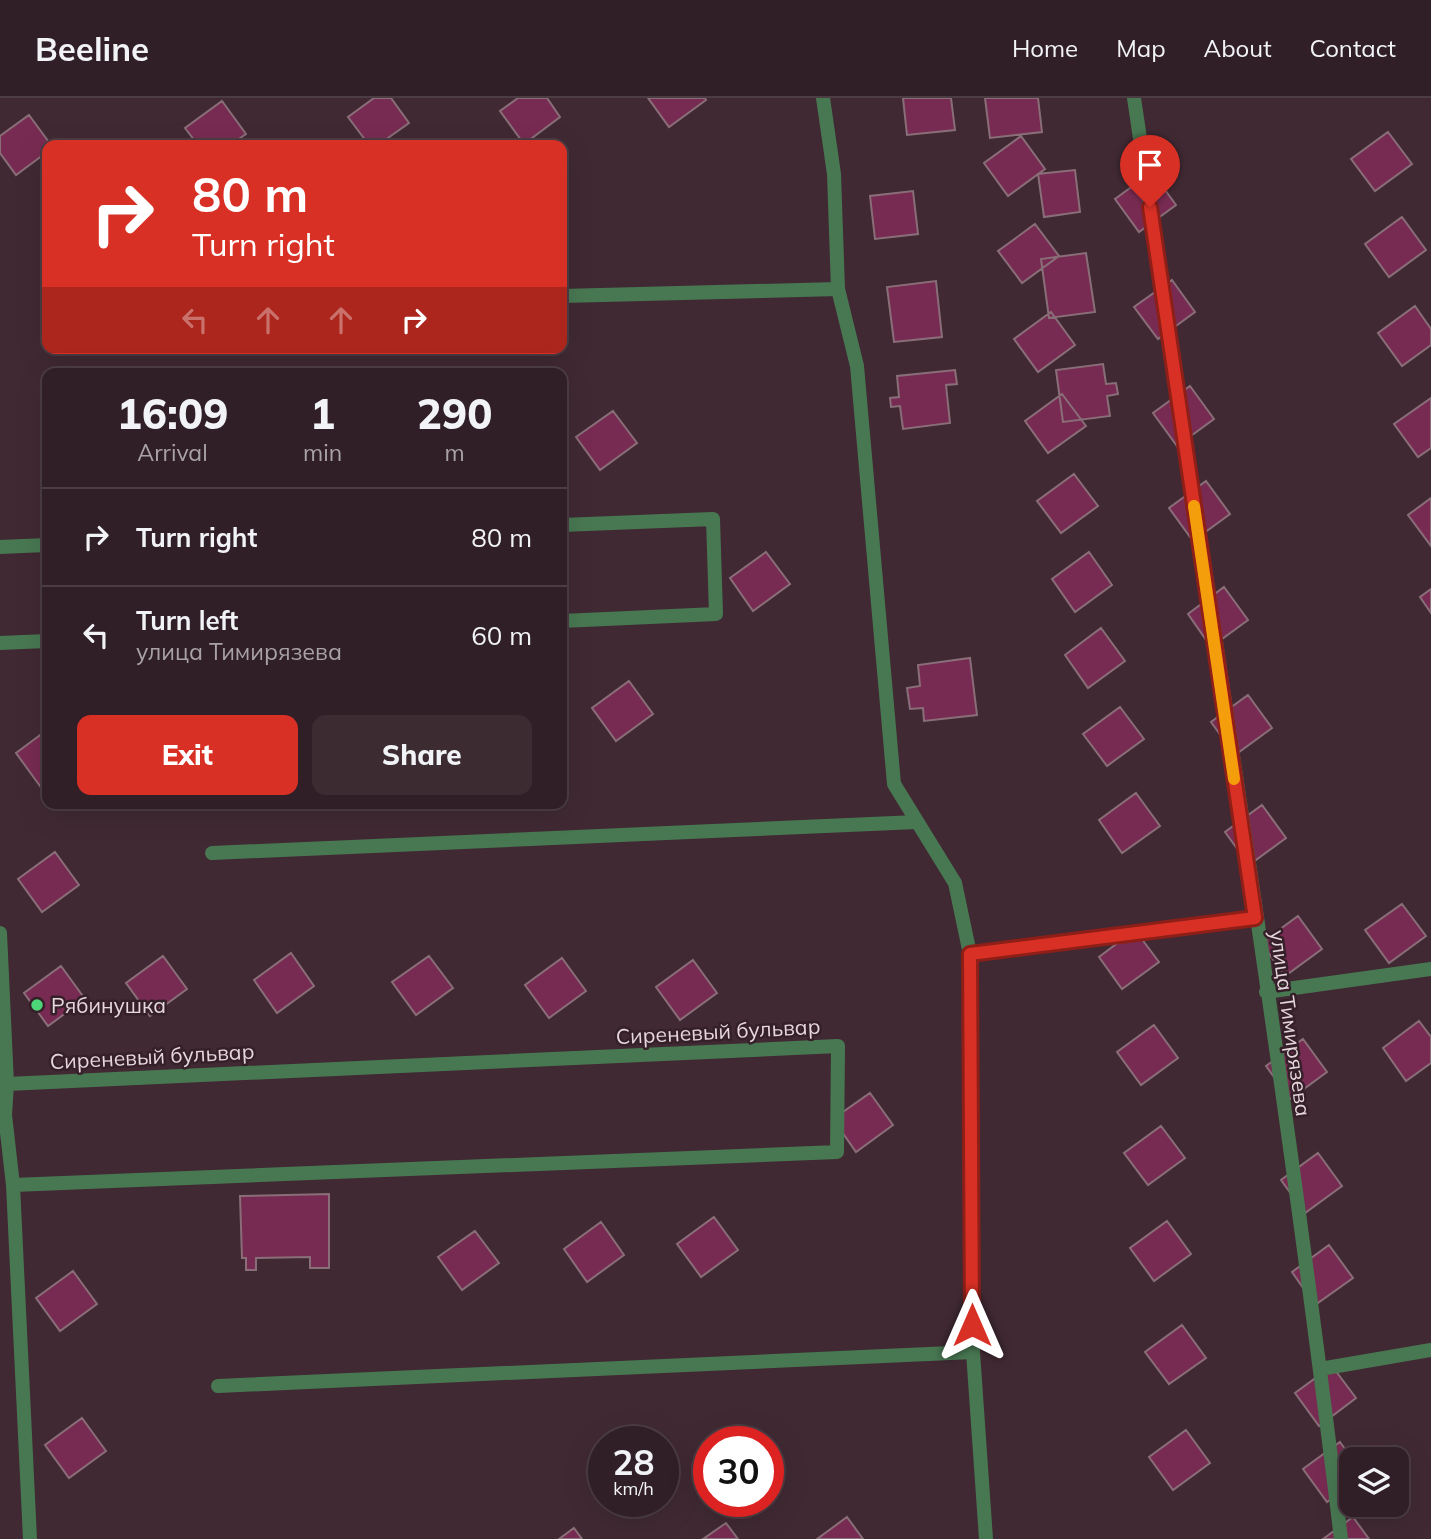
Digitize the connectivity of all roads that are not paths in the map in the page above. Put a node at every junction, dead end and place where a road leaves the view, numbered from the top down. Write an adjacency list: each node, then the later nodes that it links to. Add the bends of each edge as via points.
1 (823, 98): 3 (street, via 834,174)
2 (1134, 98): 13 (street, улица Тимирязева)
3 (838, 289): 4 (street); 11 (street, via 858,366 894,784)
4 (567, 296)
5 (567, 525): 8 (street, via 713,519 716,614)
6 (42, 545): 7 (street)
7 (0, 547)
8 (567, 621)
9 (42, 641): 10 (street)
10 (0, 643)
11 (917, 822): 12 (street); 15 (street, via 955,883)
12 (212, 853)
13 (1255, 918): 15 (street); 17 (street, улица Тимирязева)
14 (0, 933): 18 (street)
15 (970, 954): 22 (street)
16 (1431, 969): 17 (street)
17 (1266, 992): 23 (street, улица Тимирязева)
18 (7, 1083): 19 (street); 20 (street, Сиреневый бульвар, via 838,1046 837,1152)
19 (2, 1115): 20 (street)
20 (13, 1185): 25 (street)
21 (1431, 1350): 23 (street)
22 (973, 1352): 24 (street); 26 (street)
23 (1320, 1369): 27 (street, улица Тимирязева)
24 (218, 1386)
25 (30, 1539)
26 (986, 1539)
27 (1340, 1539)

